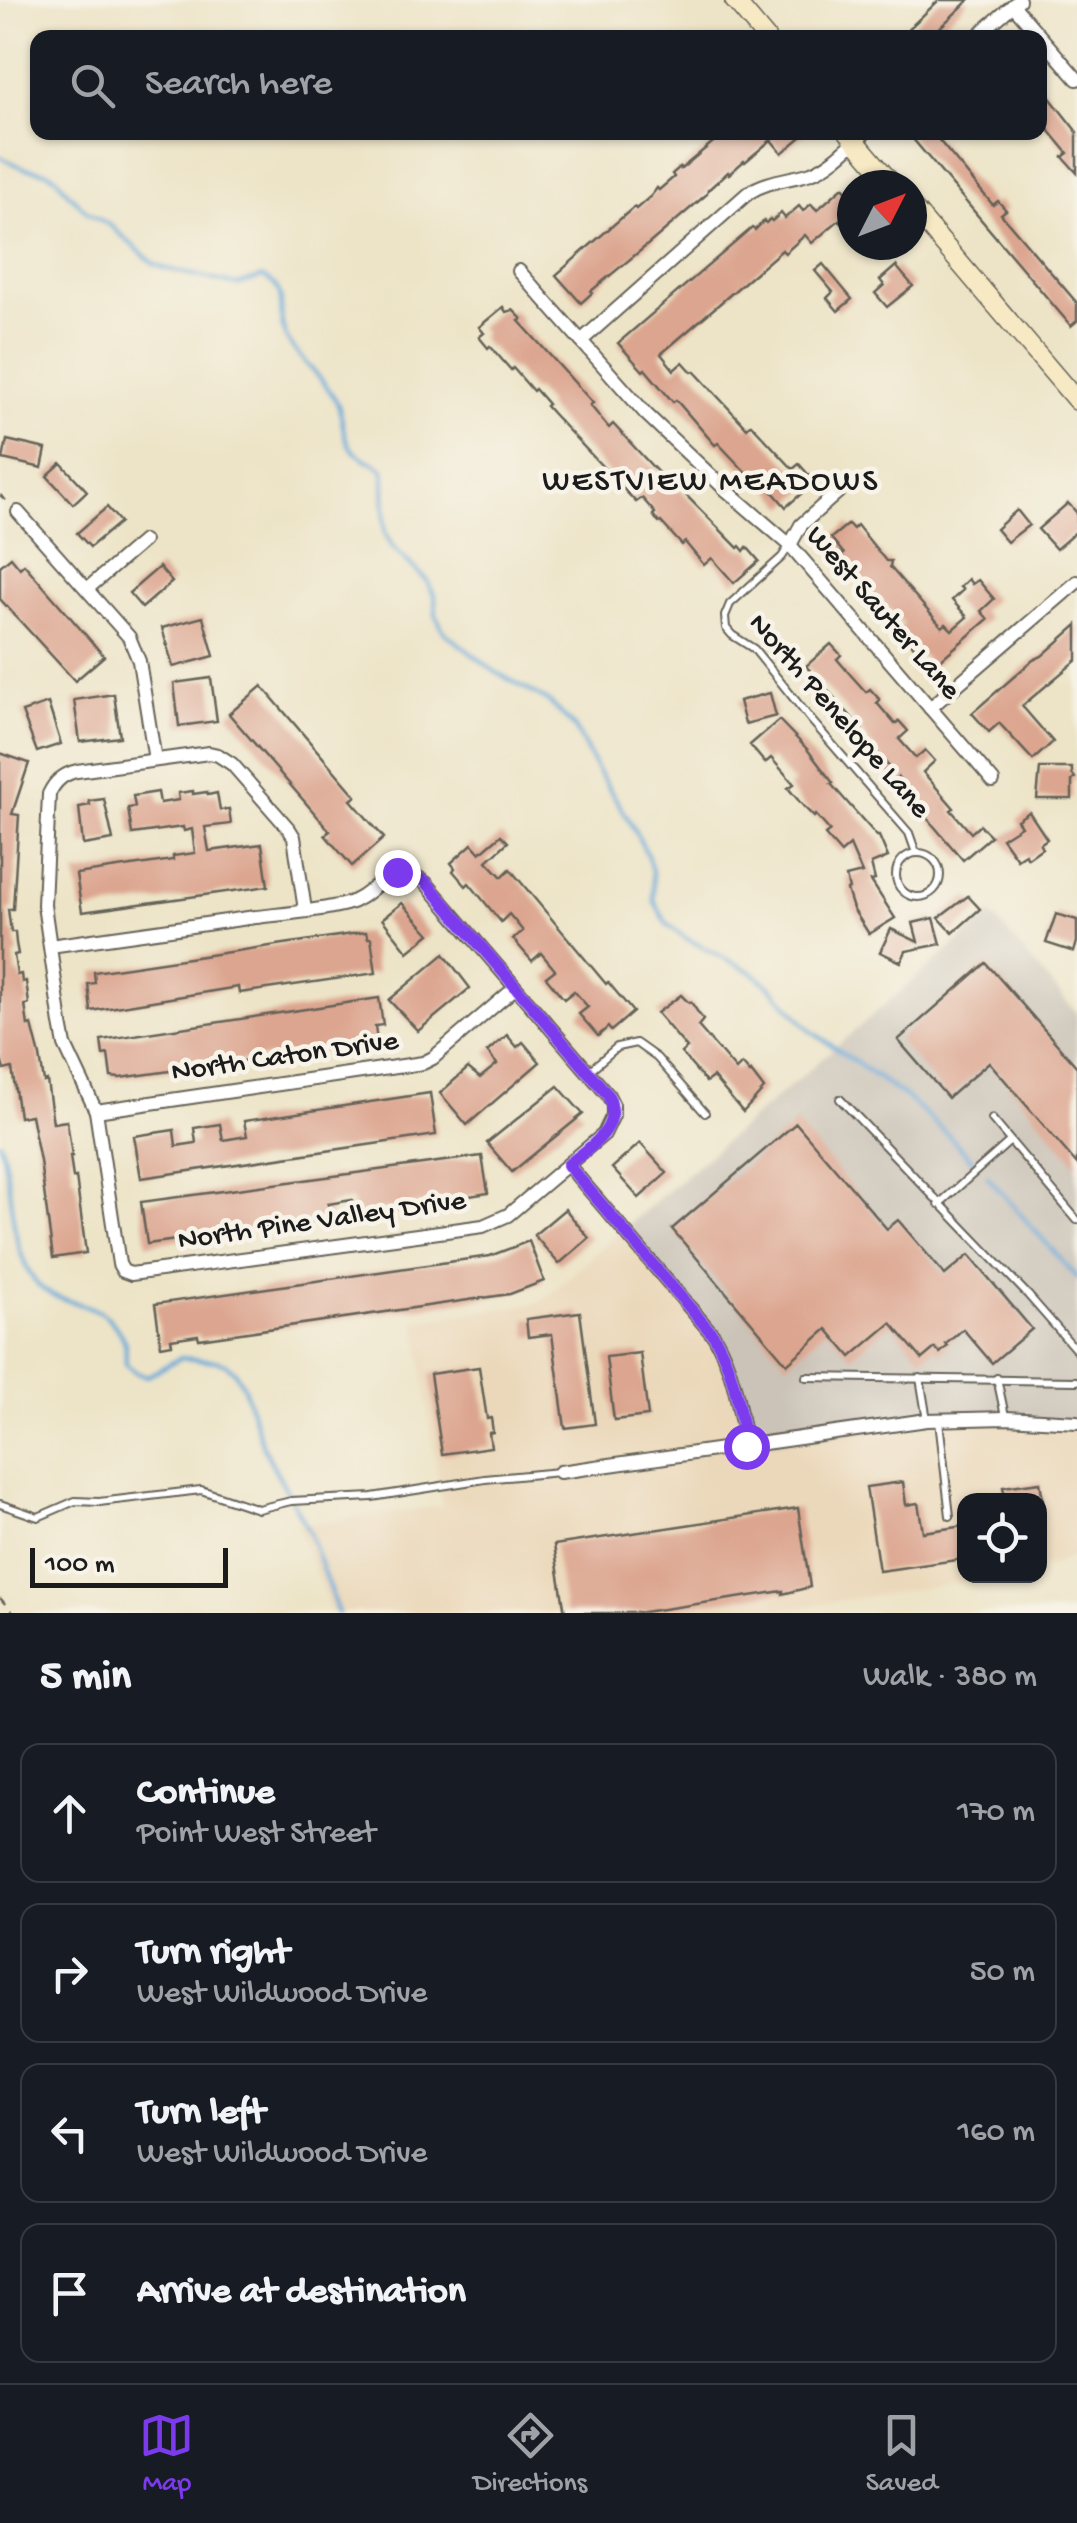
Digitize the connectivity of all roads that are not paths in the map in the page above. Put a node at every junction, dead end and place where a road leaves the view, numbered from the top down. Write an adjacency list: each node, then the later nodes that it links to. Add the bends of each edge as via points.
1 (734, 0): 3 (street)
2 (1016, 2): 4 (street); 5 (street)
3 (759, 30)
4 (984, 30)
5 (1038, 30)
6 (1047, 41): 7 (street)
7 (1077, 79)
8 (851, 140): 13 (street, via 814,172 768,182 748,194)
9 (860, 140): 10 (street)
10 (882, 170)
11 (927, 226): 14 (street)
12 (519, 271): 13 (street, West Sauter Lane)
13 (581, 340): 18 (street, West Sauter Lane, via 646,414)
14 (1077, 401)
15 (847, 484): 18 (street, North Penelope Lane, via 801,524)
16 (18, 512): 20 (street)
17 (143, 541): 20 (street)
18 (790, 545): 21 (street, West Sauter Lane); 24 (lane, North Penelope Lane, via 730,604 726,628 754,650 910,833)
19 (1077, 582): 21 (street)
20 (88, 589): 22 (street, via 135,648)
21 (930, 708): 23 (street, West Sauter Lane)
22 (155, 760): 25 (street, via 209,753 232,764 294,837); 26 (street, via 64,775 50,794 44,905)
23 (993, 781)
24 (916, 853): 24 (lane, North Penelope Lane, via 904,858 896,876 907,894 920,897 932,892 940,873 930,856)
25 (304, 910): 26 (street); 27 (street, via 348,904 386,877 408,872 426,882)
26 (50, 946): 30 (street, via 65,1045)
27 (515, 988): 28 (street); 30 (street, North Caton Drive, via 424,1062)
28 (588, 1072): 31 (lane, via 617,1047 636,1043); 34 (street, North Pine Valley Drive, via 608,1095 613,1115 604,1134)
29 (840, 1099): 35 (lane)
30 (96, 1111): 34 (street, North Pine Valley Drive, via 119,1264 131,1274 483,1226 508,1215)
31 (705, 1113)
32 (992, 1119): 33 (lane)
33 (1009, 1142): 35 (lane); 36 (lane)
34 (568, 1165): 45 (street, via 714,1336 733,1377)
35 (939, 1204): 37 (lane)
36 (1077, 1220)
37 (1077, 1351)
38 (806, 1377): 39 (lane)
39 (920, 1378): 40 (lane); 43 (lane)
40 (997, 1378): 41 (lane); 42 (lane)
41 (1077, 1381)
42 (1006, 1418): 43 (street); 44 (street)
43 (932, 1420): 45 (street); 48 (lane)
44 (1077, 1422)
45 (746, 1446): 46 (street)
46 (560, 1472): 47 (lane, via 258,1509 200,1490 75,1501 38,1517)
47 (0, 1504)
48 (950, 1516)

